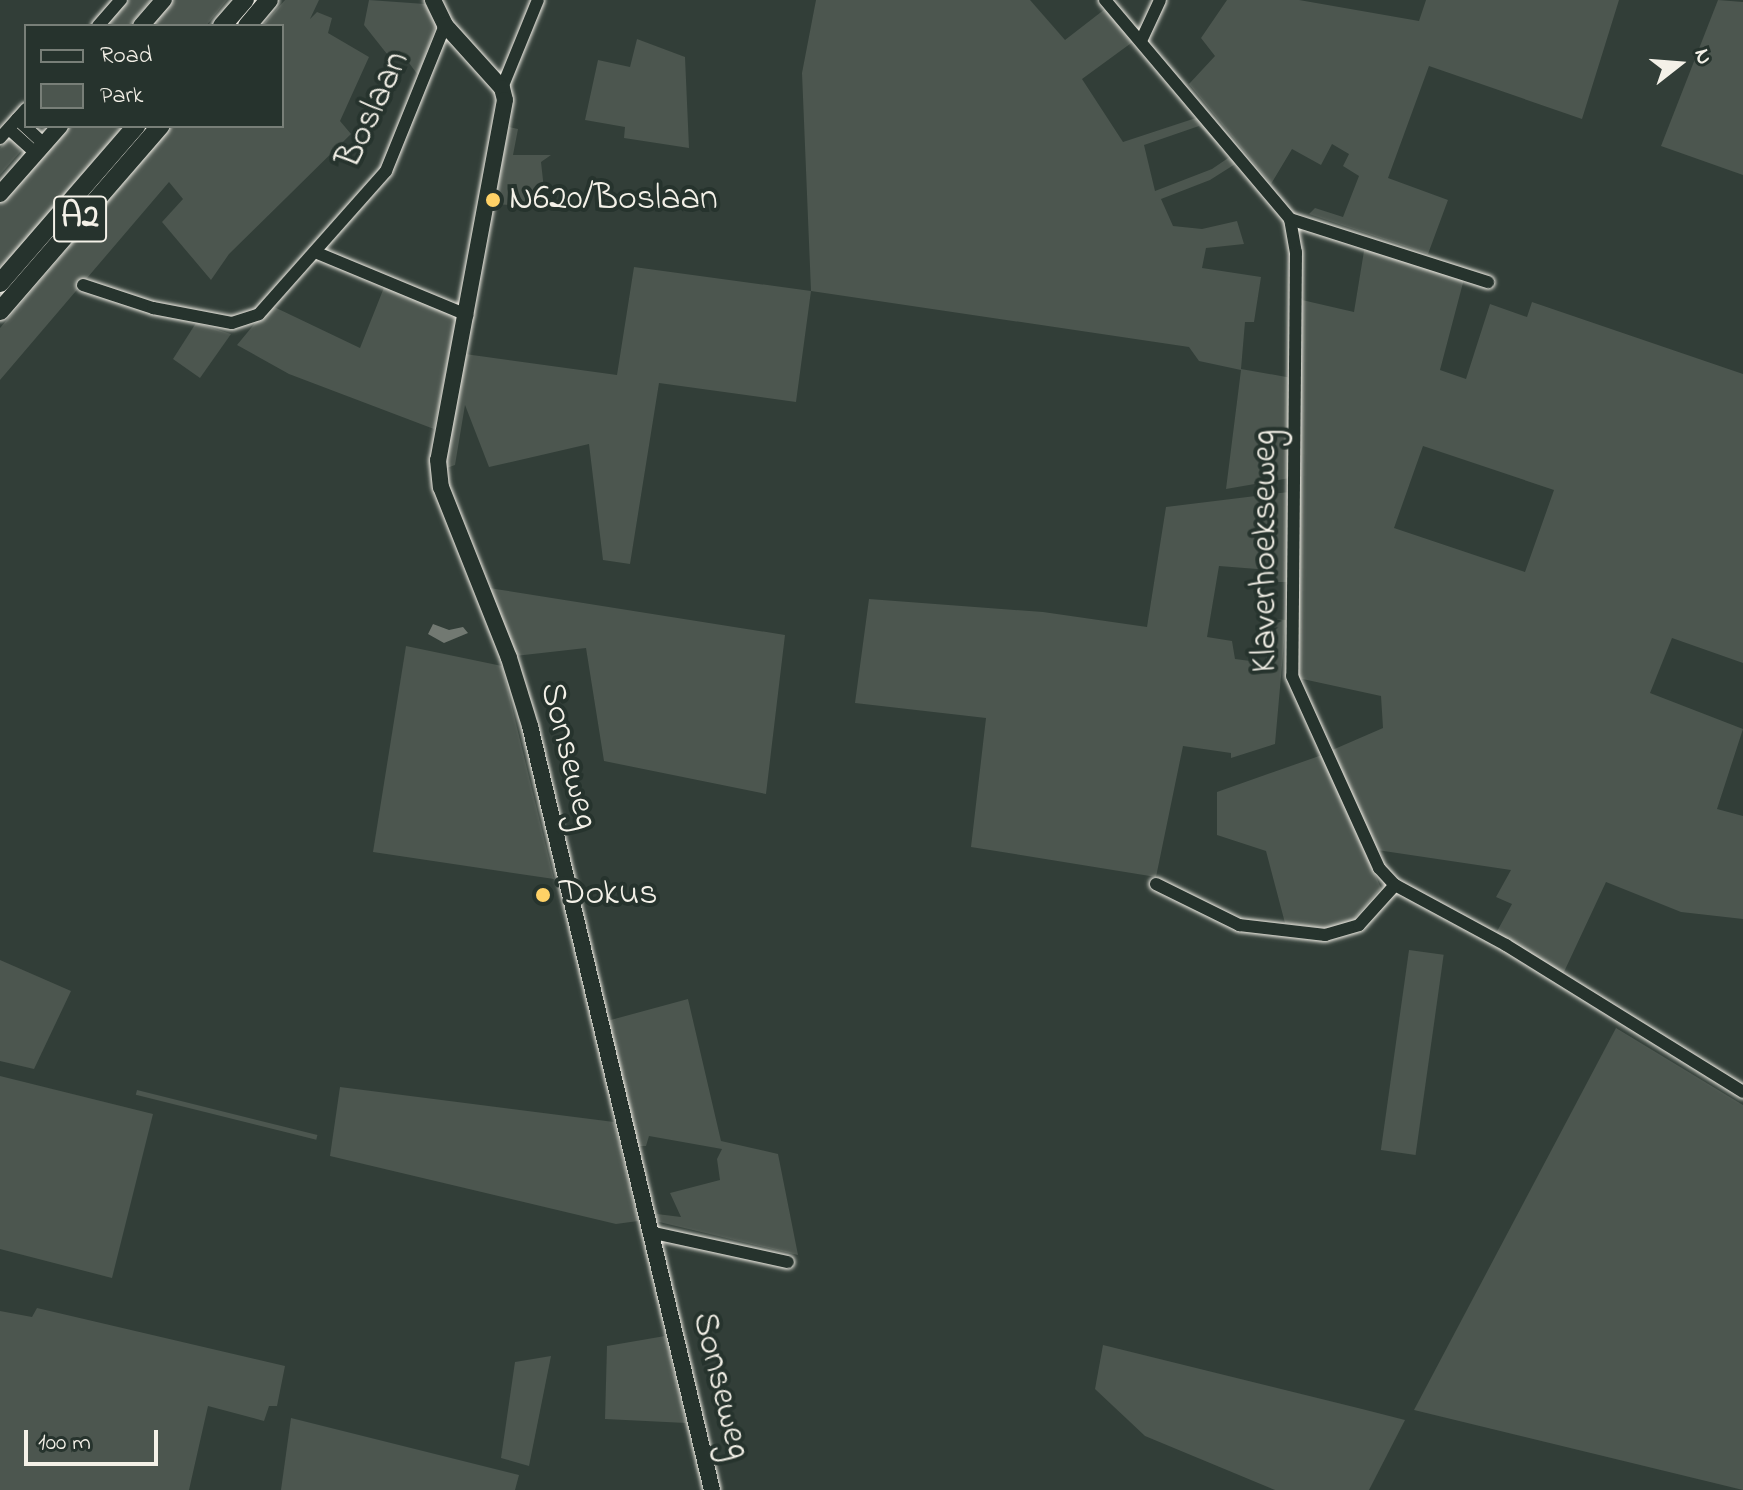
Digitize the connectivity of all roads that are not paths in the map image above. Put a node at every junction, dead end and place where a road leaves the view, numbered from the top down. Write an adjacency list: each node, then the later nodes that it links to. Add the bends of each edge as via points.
1 (121, 0): 9 (street)
2 (164, 0): 10 (main road)
3 (245, 0): 11 (highway)
4 (269, 0): 12 (highway)
5 (433, 0): 13 (main road)
6 (538, 0): 15 (street, Sonseweg)
7 (1105, 0): 14 (street)
8 (1160, 0): 14 (street)
9 (100, 24)
10 (143, 24)
11 (224, 24)
12 (249, 24)
13 (445, 25): 15 (main road); 24 (street, Boslaan, via 386,171)
14 (1141, 41): 23 (street)
15 (502, 88): 29 (main road, Sonseweg, via 505,100)
16 (13, 124): 20 (street)
17 (57, 128): 20 (main road)
18 (134, 128): 26 (highway, A2)
19 (158, 128): 28 (highway, A2)
20 (39, 142): 21 (main road); 22 (main road)
21 (0, 181)
22 (0, 194)
23 (1290, 219): 25 (street); 31 (street, Klaverhoekseweg, via 1296,252 1292,676 1379,868)
24 (315, 252): 27 (street, Boslaan, via 246,322 153,308); 29 (street)
25 (1488, 282)
26 (0, 283)
27 (83, 285)
28 (0, 311)
29 (467, 315): 33 (main road, Sonseweg, via 438,460 441,487 509,658 530,726)
30 (1156, 884): 31 (street, via 1239,925 1325,935 1359,925)
31 (1395, 885): 32 (street, Klaverhoekseweg, via 1555,974)
32 (1743, 1092)
33 (649, 1232): 34 (street); 35 (main road, Sonseweg)
34 (788, 1262)
35 (712, 1490)

